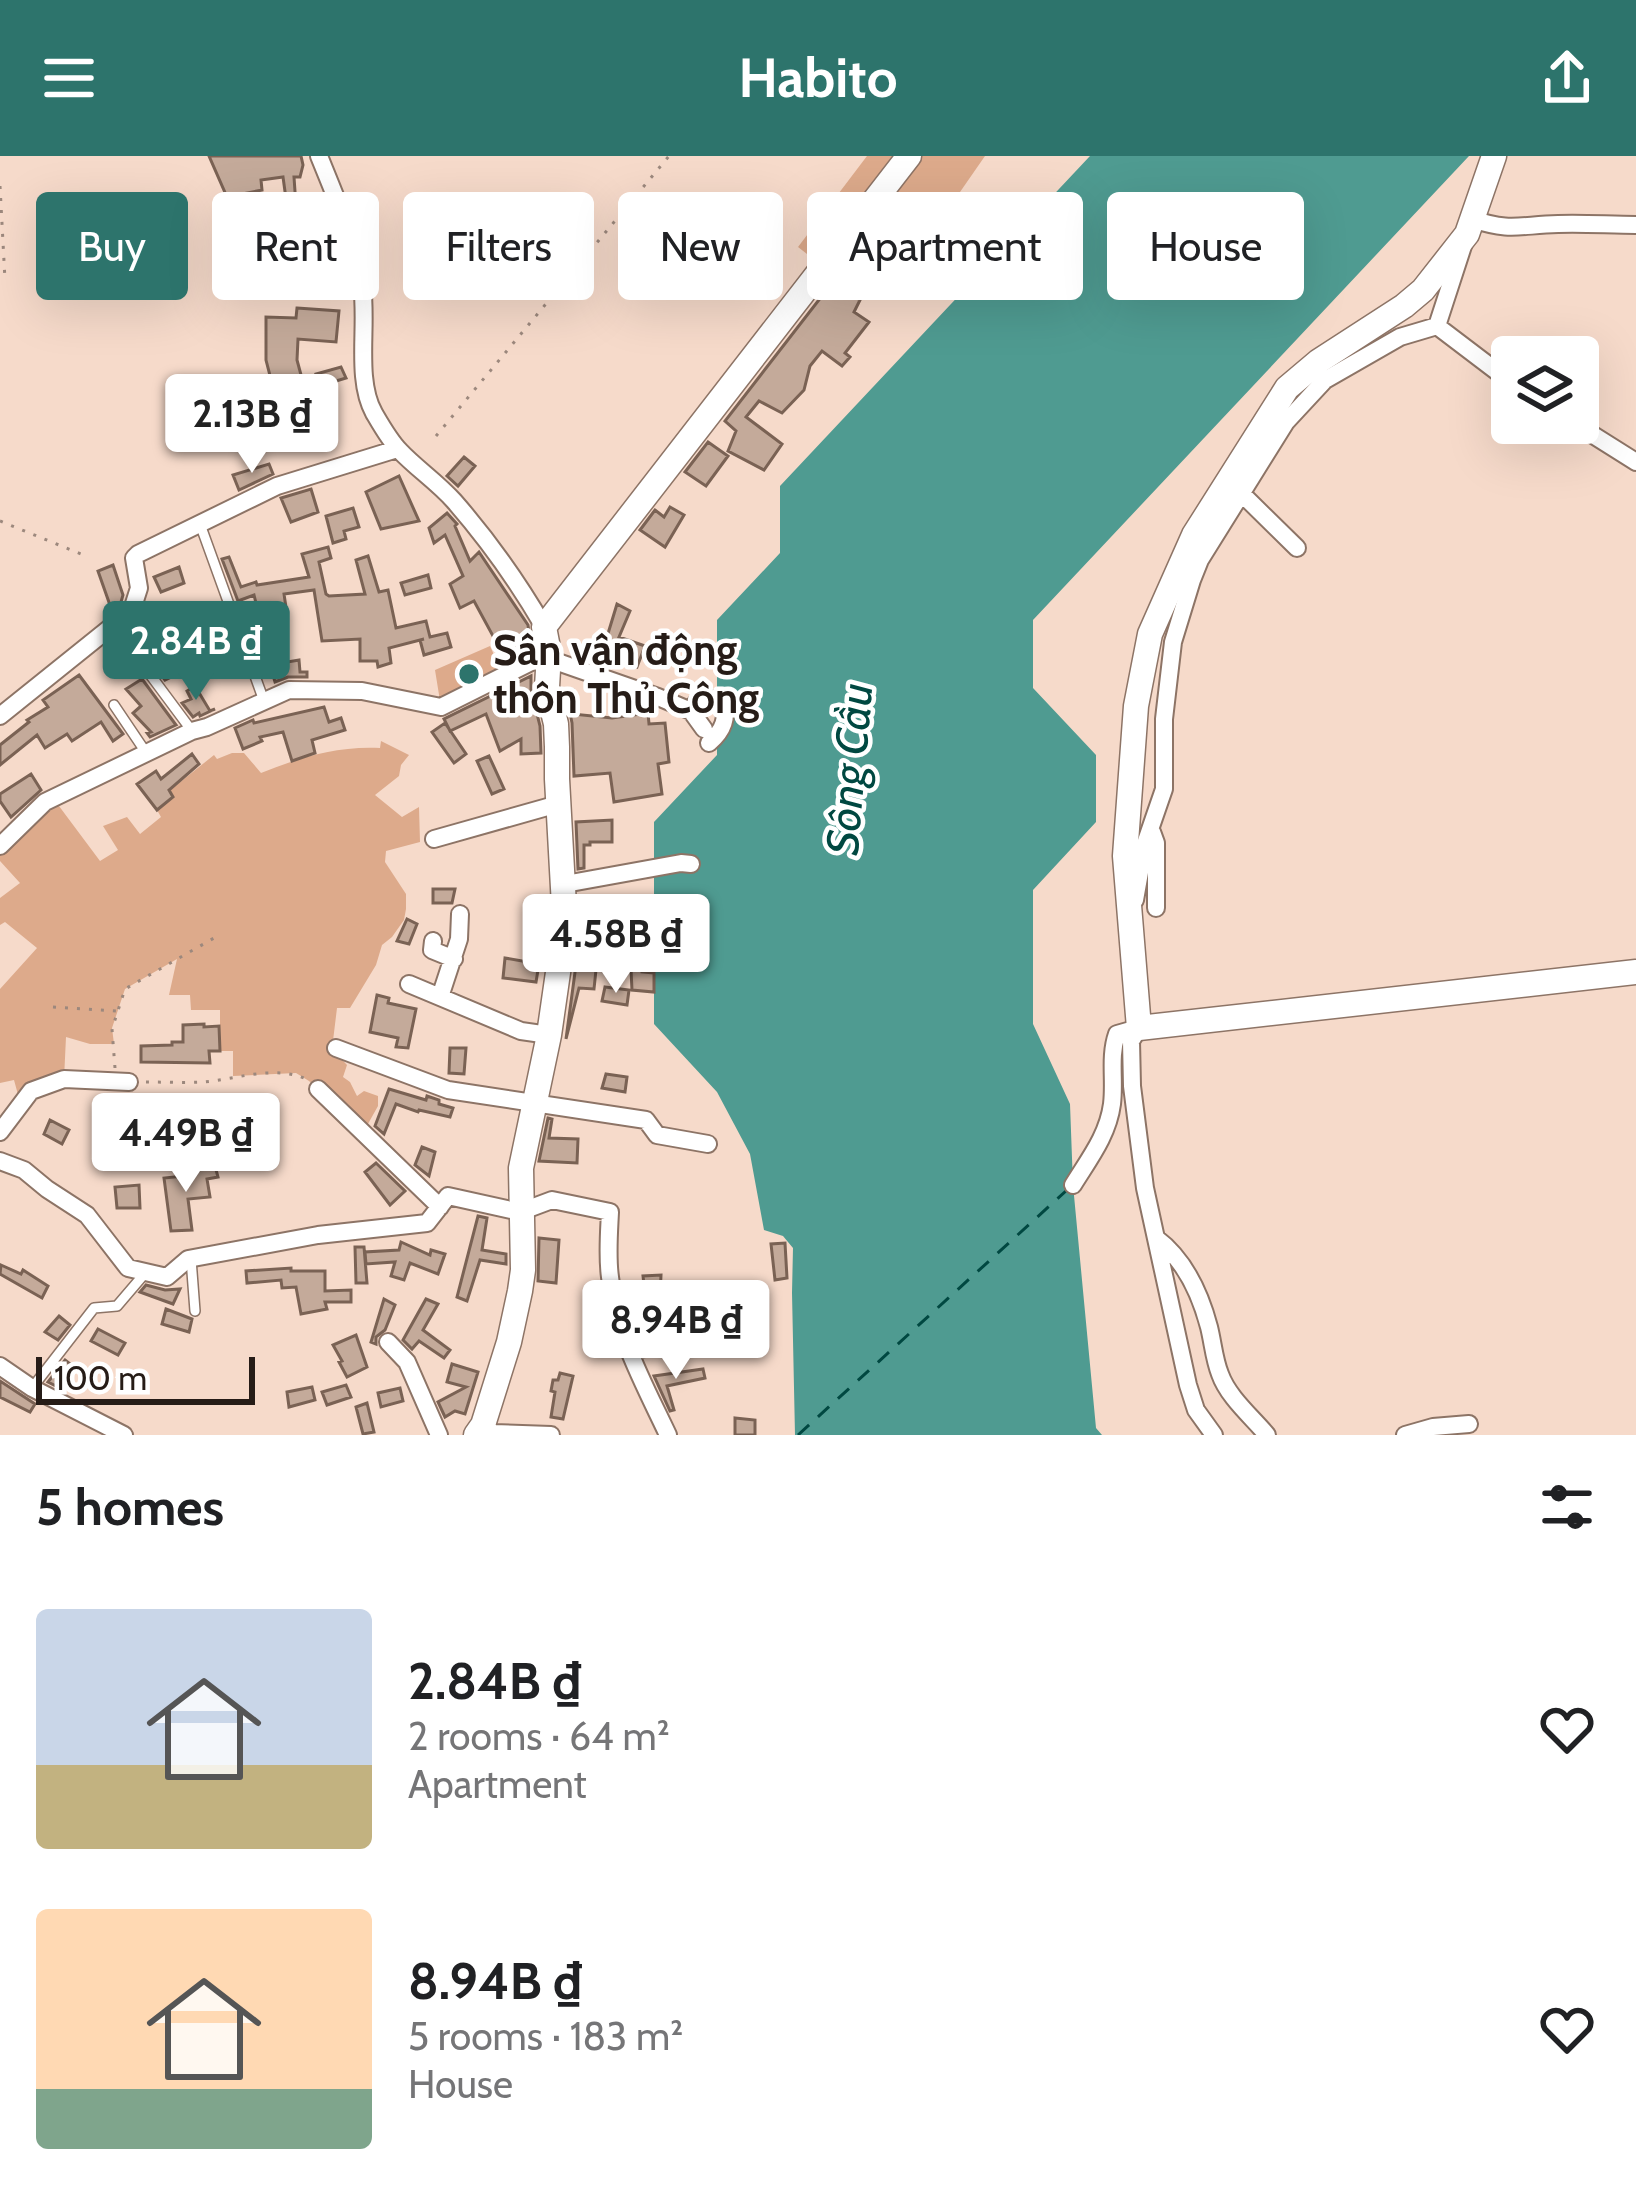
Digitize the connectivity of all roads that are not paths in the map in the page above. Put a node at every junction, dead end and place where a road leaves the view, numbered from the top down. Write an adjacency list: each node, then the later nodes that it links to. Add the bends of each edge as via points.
1 (319, 156): 9 (street, via 362,281 366,392)
2 (909, 156): 16 (street)
3 (1494, 156): 5 (street)
4 (1636, 225): 5 (street)
5 (1470, 226): 6 (street); 14 (street, via 1414,298 1288,388 1194,535)
6 (1437, 326): 7 (street); 11 (street, via 1325,380 1286,422)
7 (1491, 366)
8 (1599, 439): 10 (street)
9 (397, 449): 12 (street, via 277,486); 16 (street, via 488,542)
10 (1636, 462)
11 (1241, 493): 13 (street); 14 (street)
12 (200, 524): 15 (street, via 134,558 139,588); 18 (lane)
13 (1297, 548)
14 (1185, 575): 25 (street, via 1164,719 1164,789); 32 (street, via 1150,634 1136,706 1125,856)
15 (115, 626): 21 (street); 22 (lane)
16 (544, 627): 17 (street)
17 (549, 656): 18 (street, via 442,707 362,691 289,690); 20 (street); 24 (street)
18 (264, 701): 22 (street)
19 (114, 705): 23 (lane)
20 (691, 711): 20 (street, via 723,699 721,733 707,736)
21 (0, 716)
22 (192, 731): 23 (street)
23 (147, 754): 27 (street, via 45,802)
24 (558, 804): 26 (street); 29 (street)
25 (1151, 832): 30 (street); 32 (street)
26 (434, 839)
27 (0, 846)
28 (691, 864): 29 (street)
29 (565, 884): 39 (street)
30 (1156, 908)
31 (460, 914): 34 (street)
32 (1132, 919): 38 (street)
33 (433, 941): 34 (street, via 432,950)
34 (454, 959): 37 (street)
35 (1636, 972): 38 (street)
36 (409, 984): 37 (street)
37 (440, 997): 39 (street)
38 (1139, 1028): 47 (street, via 1117,1034 1106,1131); 50 (street, via 1131,1041 1132,1086)
39 (549, 1035): 43 (street)
40 (336, 1048): 43 (street, via 448,1090)
41 (122, 1082): 44 (street, via 64,1079 31,1090)
42 (318, 1089): 48 (street)
43 (536, 1102): 45 (street, via 646,1120 657,1135); 49 (street)
44 (0, 1132)
45 (708, 1144)
46 (0, 1161): 52 (street, via 88,1214 128,1268)
47 (1073, 1184)
48 (440, 1207): 49 (street, via 448,1196); 51 (street, via 427,1223)
49 (520, 1212): 56 (street, via 552,1200 610,1212 610,1278); 60 (street, via 518,1305)
50 (1156, 1238): 65 (street, via 1188,1385); 66 (street, via 1176,1252 1194,1288 1227,1388)
51 (191, 1259): 52 (street, via 167,1277); 53 (lane)
52 (146, 1271): 58 (lane, via 117,1306 94,1308)
53 (195, 1311)
54 (728, 1334): 56 (street)
55 (388, 1342): 62 (street, via 407,1362)
56 (628, 1351): 64 (street)
57 (0, 1366): 58 (street)
58 (32, 1388): 61 (street)
59 (1469, 1424): 67 (street)
60 (479, 1430): 63 (street)
61 (124, 1435)
62 (439, 1435)
63 (551, 1435)
64 (668, 1435)
65 (1214, 1435)
66 (1267, 1435)
67 (1405, 1435)

